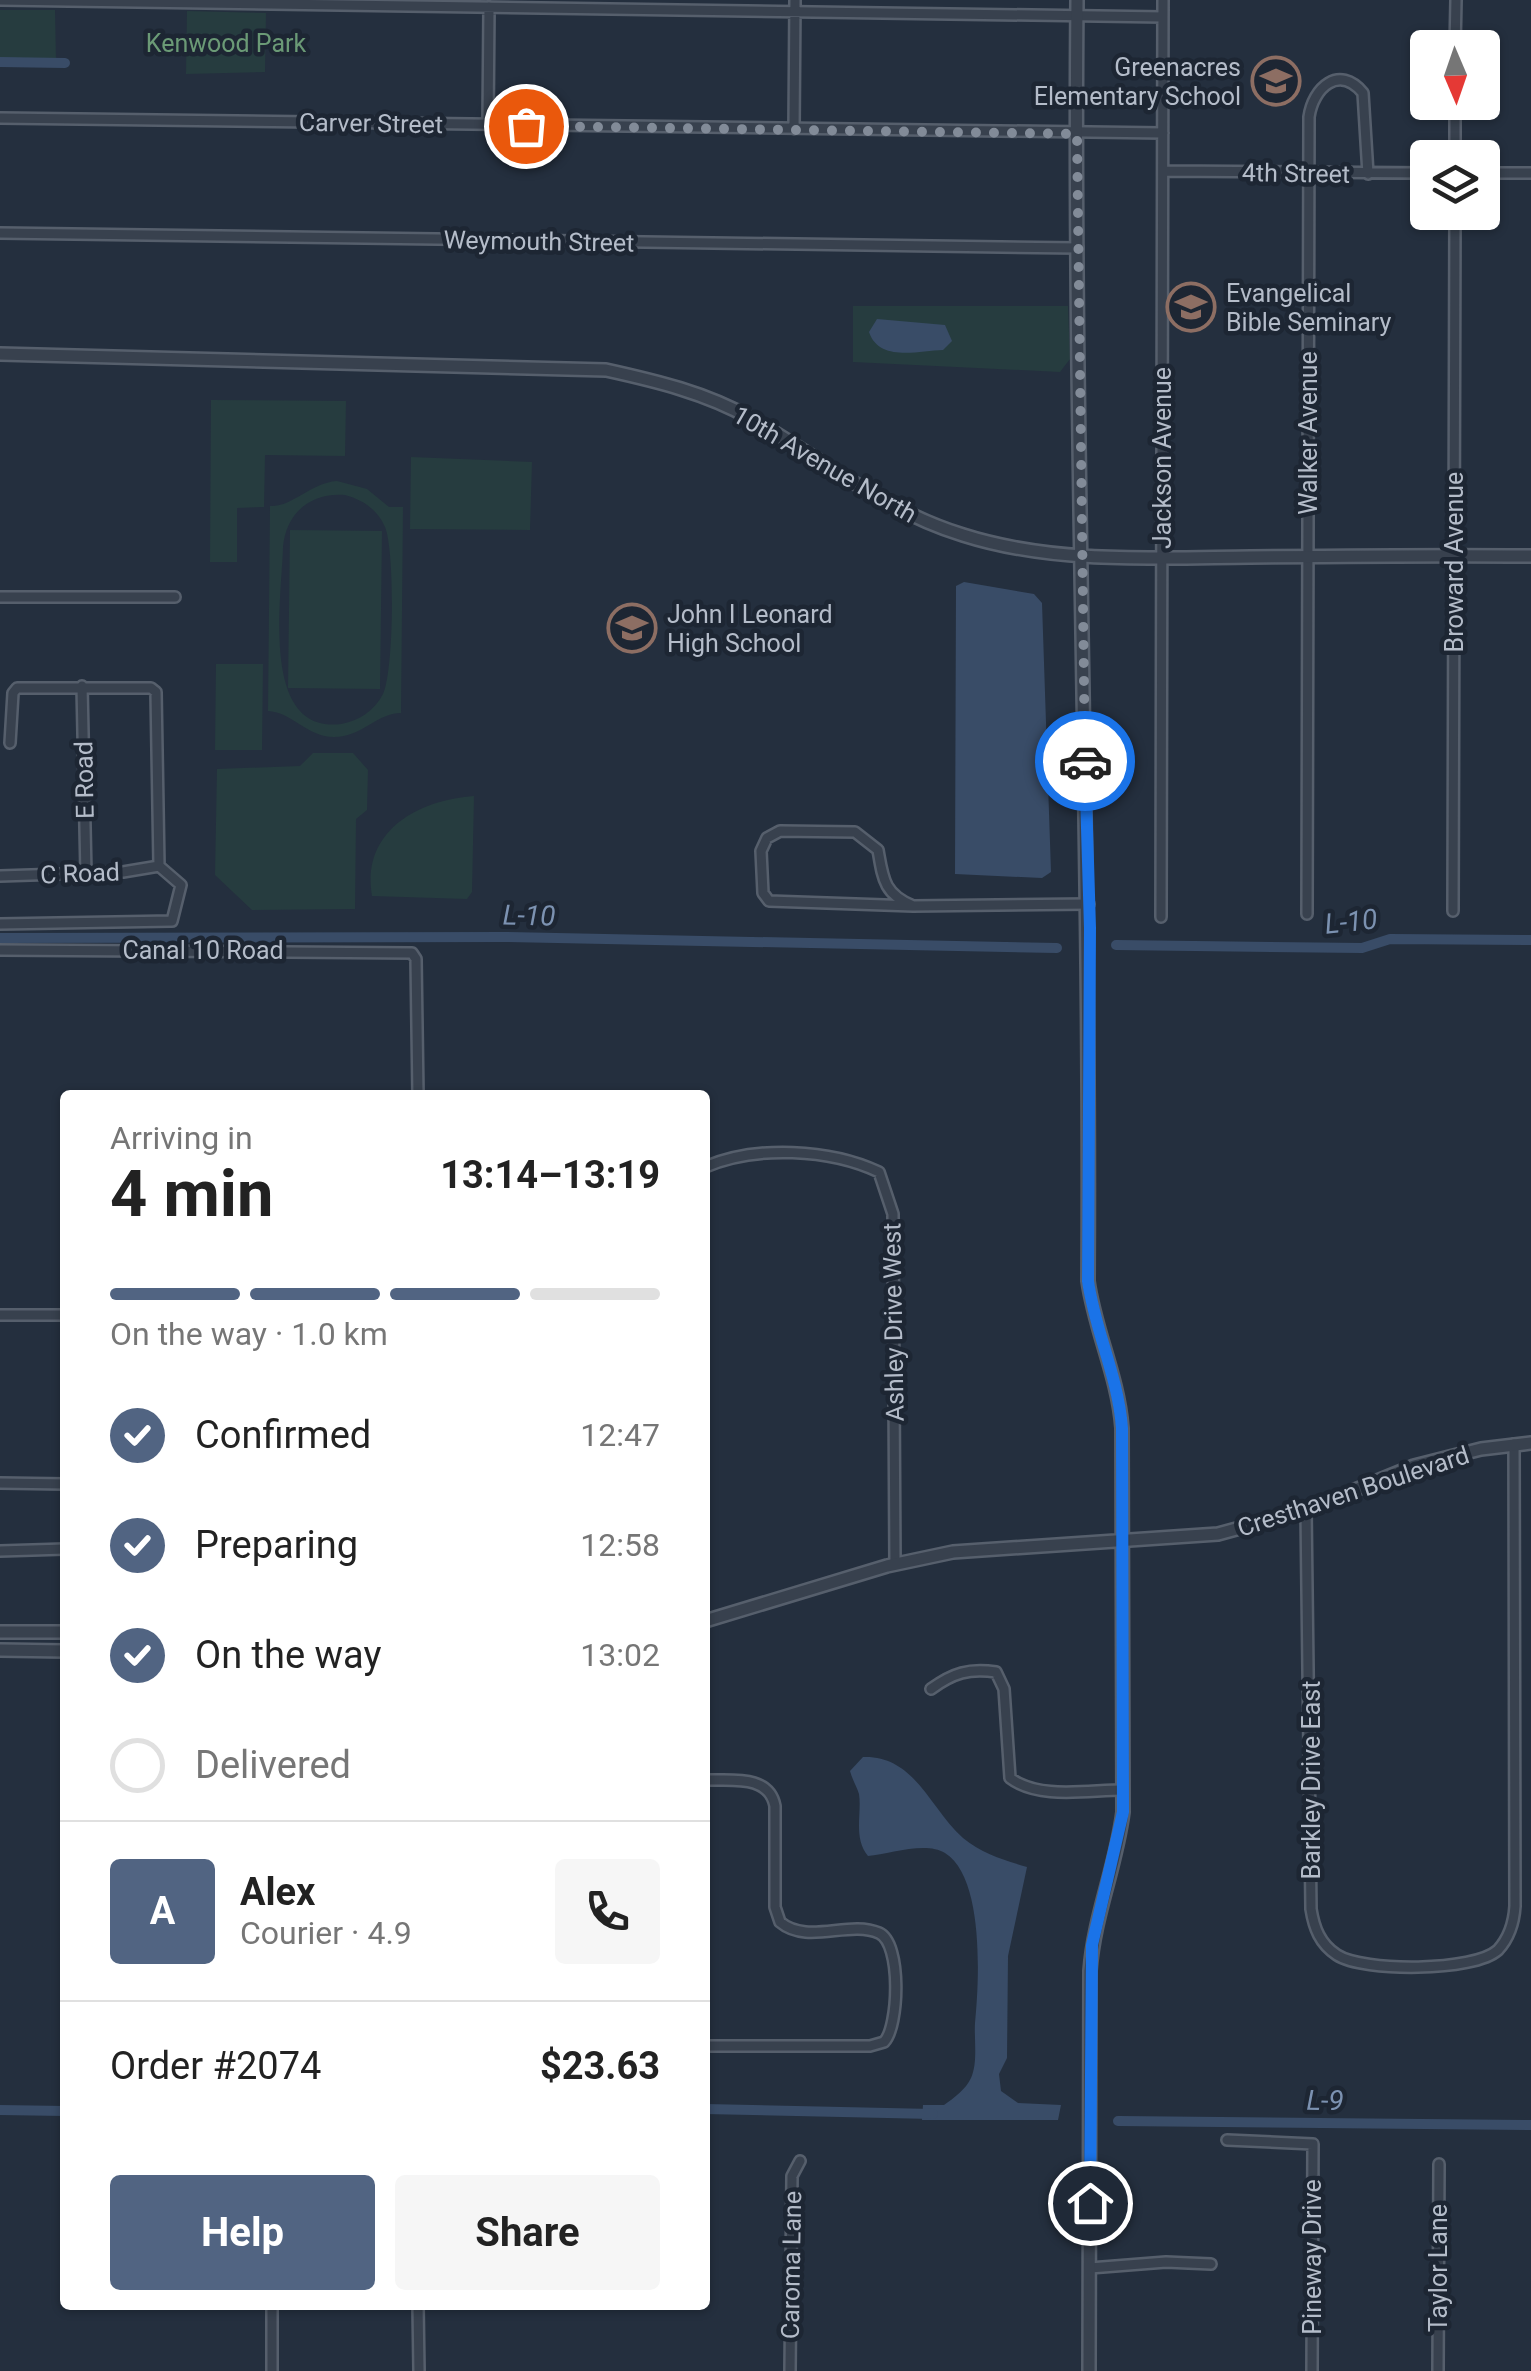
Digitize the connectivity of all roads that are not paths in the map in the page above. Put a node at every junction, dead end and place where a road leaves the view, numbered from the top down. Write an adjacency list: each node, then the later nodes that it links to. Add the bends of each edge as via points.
1 (0, 0): 6 (street)
2 (795, 0): 7 (street)
3 (1077, 0): 8 (street)
4 (1163, 0): 9 (street, Jackson Avenue)
5 (1456, 0): 10 (street)
6 (489, 7): 7 (street); 12 (street)
7 (795, 12): 8 (street); 13 (street)
8 (1077, 16): 9 (street); 15 (street)
9 (1163, 17): 14 (street, Jackson Avenue)
10 (1456, 30)
11 (0, 118): 12 (street, Carver Street)
12 (488, 125): 13 (street, Carver Street)
13 (794, 129): 15 (street, Carver Street)
14 (1162, 133): 15 (street, Carver Street); 16 (street, Jackson Avenue)
15 (1077, 134): 24 (street)
16 (1164, 171): 19 (street, 4th Street); 30 (street, Jackson Avenue)
17 (1500, 173): 18 (street)
18 (1531, 173)
19 (1309, 174): 20 (street, 4th Street); 20 (street, Walker Avenue, via 1312,97 1321,85 1340,79 1355,84 1366,103); 27 (street, Walker Avenue)
20 (1368, 174): 21 (street, 4th Street)
21 (1410, 174)
22 (1455, 230): 28 (street, Broward Avenue)
23 (0, 233): 24 (street, Weymouth Street)
24 (1078, 248): 26 (street)
25 (0, 354): 26 (street, 10th Avenue North, via 606,370 680,388 748,416 921,520 980,540)
26 (1079, 555): 30 (street, 10th Avenue North); 38 (street)
27 (1308, 556): 28 (street, 10th Avenue North); 30 (street, 10th Avenue North); 41 (street, Walker Avenue)
28 (1454, 556): 29 (street, 10th Avenue North); 40 (street, Broward Avenue)
29 (1531, 556)
30 (1162, 558): 42 (street, Jackson Avenue)
31 (175, 597): 32 (street)
32 (0, 598)
33 (82, 686): 34 (street, via 17,688); 35 (street, via 156,692); 36 (street, E Road)
34 (10, 742)
35 (159, 866): 36 (street, C Road); 43 (street, via 182,885 172,921)
36 (86, 874): 37 (street, C Road)
37 (0, 876)
38 (1089, 904): 39 (street); 54 (street, via 1088,1281 1121,1411)
39 (912, 906): 39 (street, via 893,898 878,850 855,832 780,831 761,851 769,901)
40 (1454, 911)
41 (1307, 914)
42 (1161, 917)
43 (0, 924)
44 (0, 950): 45 (street, Canal 10 Road, via 406,951 416,959)
45 (418, 1090)
46 (710, 1165): 57 (street, Ashley Drive West, via 794,1155 853,1160 880,1172 890,1194)
47 (0, 1315): 48 (street)
48 (60, 1315)
49 (1531, 1443): 50 (street, Cresthaven Boulevard)
50 (1514, 1444): 53 (street, Cresthaven Boulevard, via 1414,1466); 53 (street, Barkley Drive East, via 1514,1916 1497,1950 1481,1959 1422,1965 1348,1960 1323,1942 1313,1923)
51 (0, 1482): 52 (street)
52 (60, 1484)
53 (1306, 1510): 54 (street, Cresthaven Boulevard, via 1218,1534)
54 (1122, 1542): 57 (street, Cresthaven Boulevard, via 995,1547); 65 (street)
55 (60, 1549): 56 (street)
56 (0, 1551)
57 (895, 1564): 58 (street, Cresthaven Boulevard)
58 (710, 1620)
59 (0, 1632): 60 (street)
60 (60, 1632)
61 (0, 1650): 62 (street)
62 (60, 1651)
63 (931, 1690): 65 (street, via 950,1674 996,1672 1004,1689 1010,1778 1027,1789)
64 (710, 1780): 66 (street, via 757,1782 770,1792 774,1907 786,1927 874,1932 891,1944 894,2023 884,2042 870,2046)
65 (1123, 1790): 71 (street, via 1119,1840 1092,1945)
66 (710, 2046)
67 (1227, 2140): 78 (street, Pineway Drive, via 1313,2144)
68 (800, 2160): 76 (street, Caroma Lane, via 792,2176)
69 (1439, 2164): 79 (street, Taylor Lane)
70 (1211, 2264): 71 (street)
71 (1090, 2268): 77 (street)
72 (272, 2310): 74 (street)
73 (418, 2310): 75 (street)
74 (272, 2371)
75 (418, 2371)
76 (790, 2371)
77 (1090, 2371)
78 (1312, 2371)
79 (1438, 2371)

